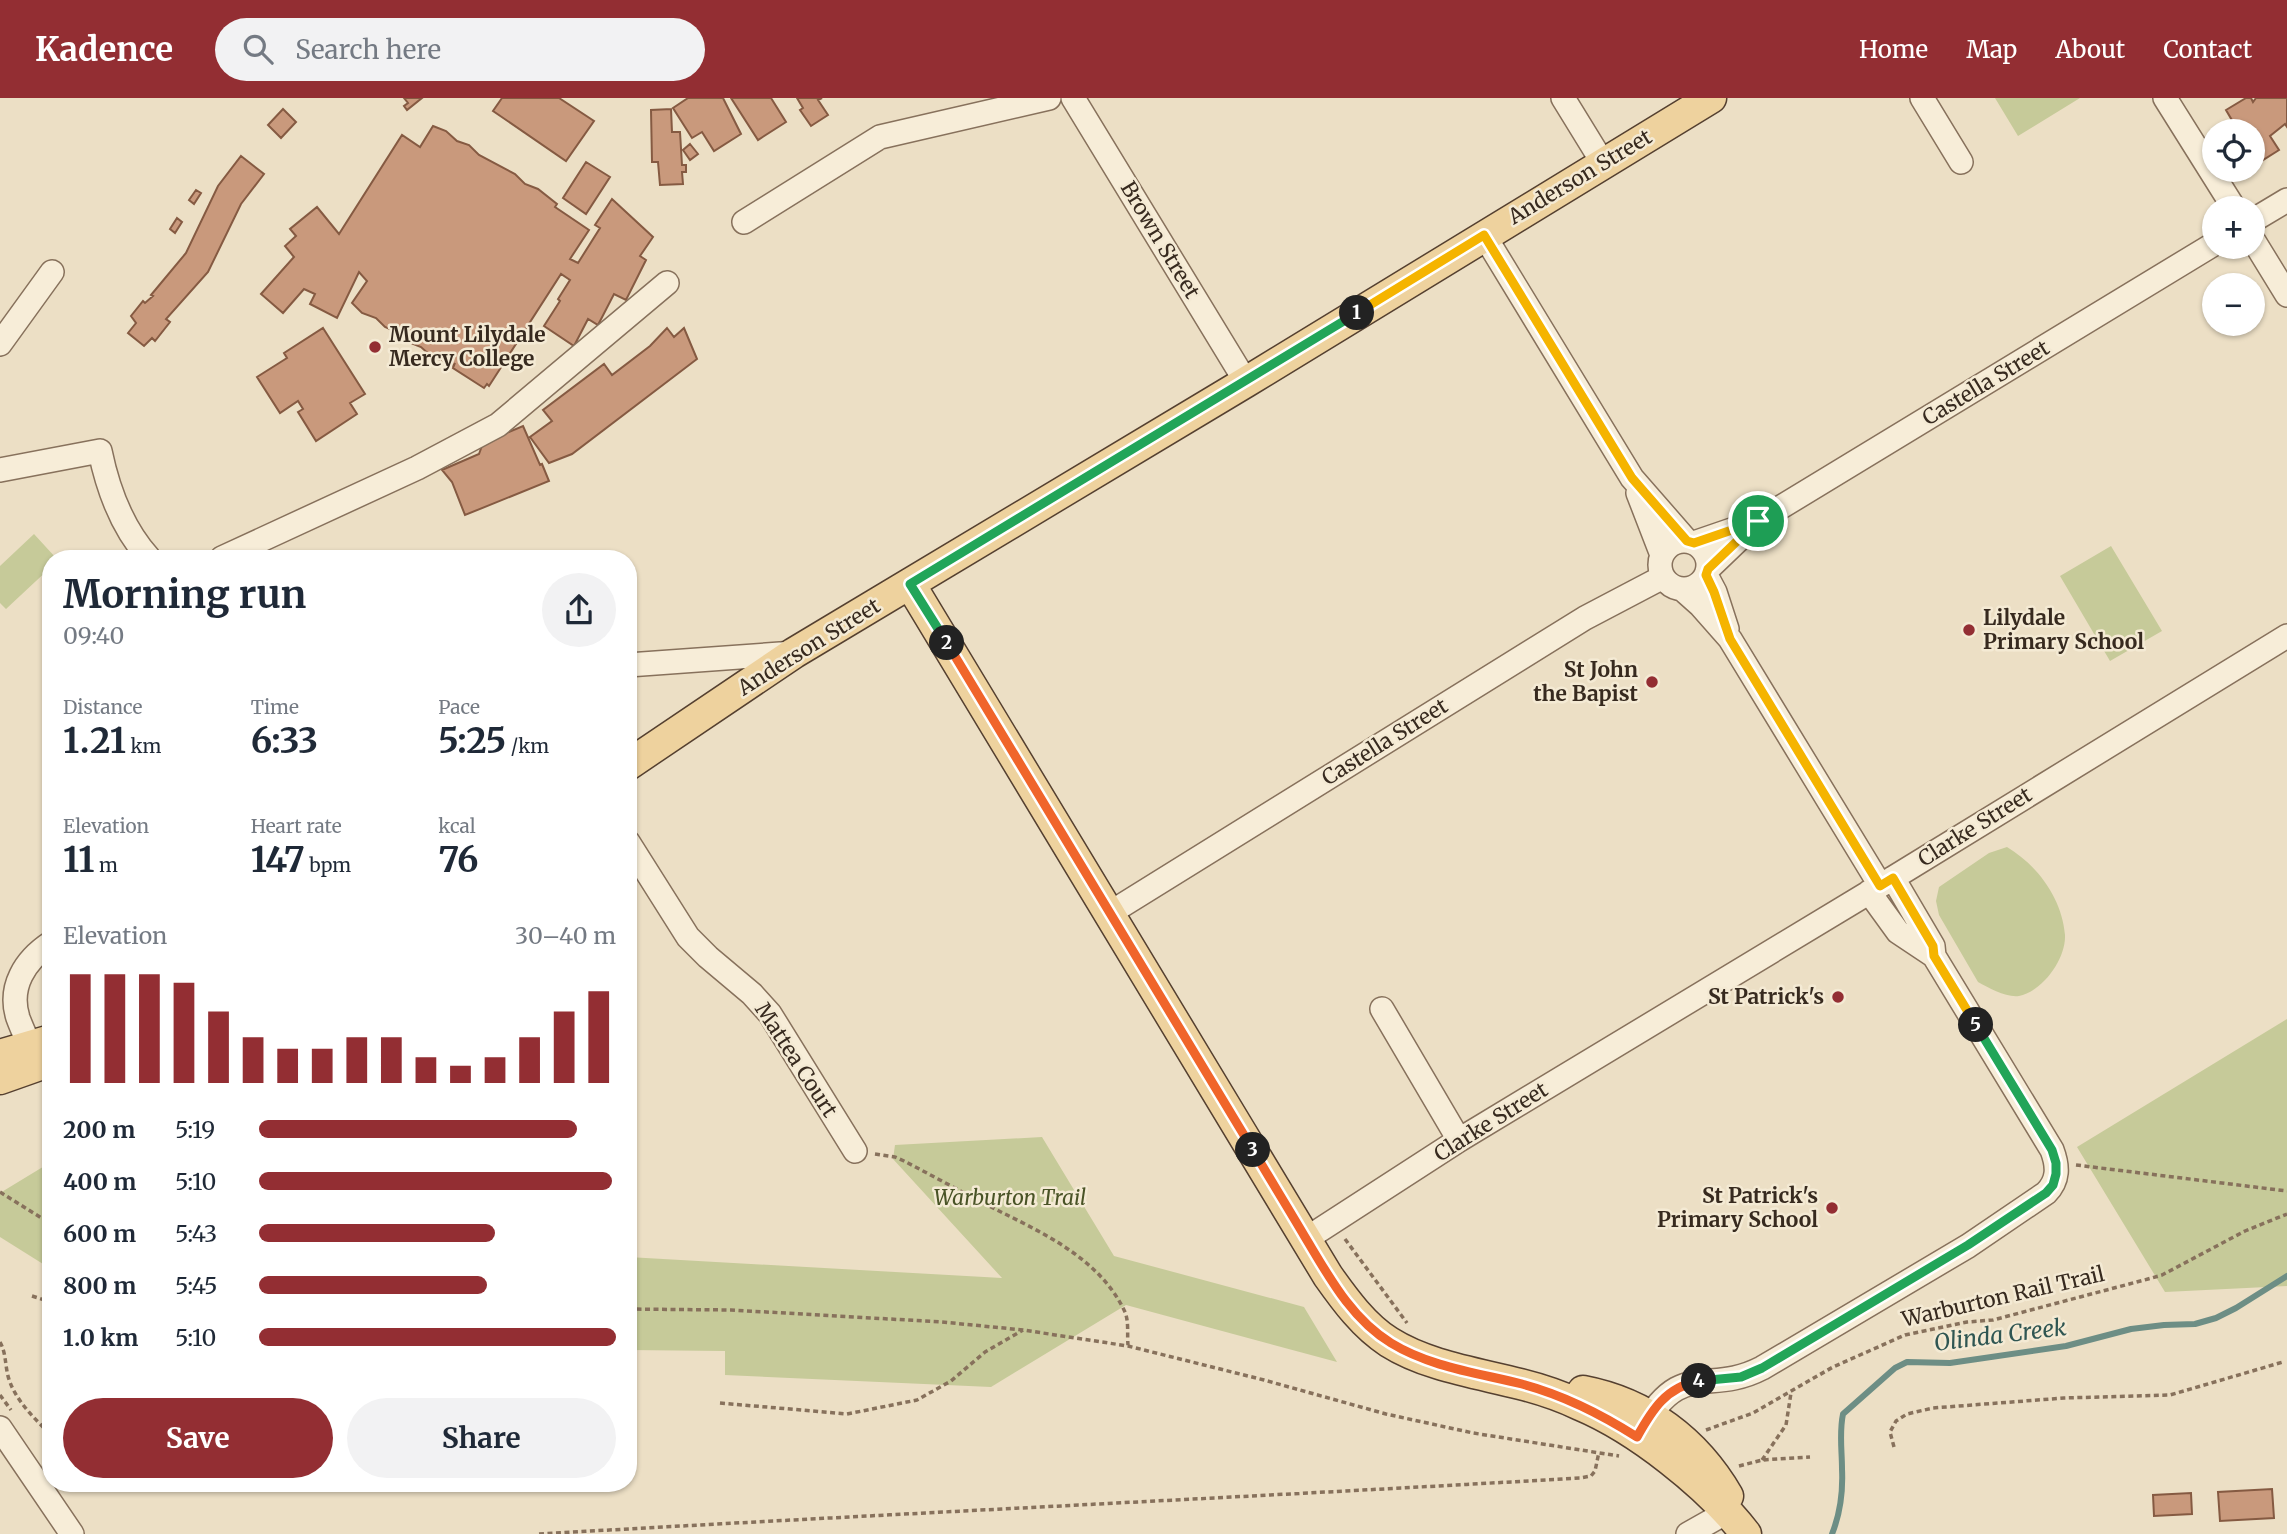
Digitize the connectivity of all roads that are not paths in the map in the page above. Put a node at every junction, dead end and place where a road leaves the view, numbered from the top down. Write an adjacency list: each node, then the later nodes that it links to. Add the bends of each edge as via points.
1 (1049, 98): 13 (street, via 880,137)
2 (1073, 98): 21 (street, Brown Street)
3 (1563, 98): 9 (street)
4 (1711, 98): 7 (main road, Anderson Street)
5 (1922, 98): 8 (street)
6 (2165, 98): 10 (street)
7 (1678, 106): 9 (main road, Anderson Street)
8 (1961, 162)
9 (1604, 163): 14 (main road, Anderson Street)
10 (2226, 196)
11 (2287, 200): 12 (street)
12 (2265, 213)
13 (744, 222)
14 (1484, 235): 21 (main road, Anderson Street); 23 (street)
15 (2202, 251): 24 (street, Castella Street)
16 (2265, 259): 19 (street)
17 (52, 272): 20 (street)
18 (667, 283): 27 (street, via 498,425)
19 (2287, 295)
20 (0, 344)
21 (1246, 382): 30 (main road, Anderson Street)
22 (0, 470): 26 (street, via 100,451 121,516)
23 (1632, 478): 25 (street); 29 (street)
24 (1758, 521): 25 (street, Castella Street); 28 (street, Castella Street)
25 (1690, 542): 28 (street, via 1705,554); 29 (street, via 1672,544)
26 (144, 550)
27 (239, 550)
28 (1707, 572): 29 (street, via 1696,586); 32 (street)
29 (1669, 573): 32 (street); 38 (street, Castella Street, via 1585,618)
30 (910, 584): 33 (main road, Anderson Street); 38 (main road)
31 (2287, 636): 37 (street, Clarke Street)
32 (1730, 639): 37 (street)
33 (794, 653): 34 (street); 35 (main road, Anderson Street)
34 (637, 663)
35 (637, 759)
36 (637, 856): 45 (street, Mattea Court, via 688,937 769,1014)
37 (1881, 885): 44 (street, Clarke Street); 48 (street, via 1898,932 1934,956 2052,1150 2055,1180 2046,1193 1968,1245 1756,1371 1678,1387 1658,1402)
38 (1110, 913): 46 (main road)
39 (42, 950): 41 (street, via 30,960 15,998 18,1017)
40 (1382, 1009): 44 (street)
41 (42, 1053): 42 (main road); 43 (main road)
42 (0, 1055)
43 (0, 1079)
44 (1459, 1140): 46 (street, Clarke Street)
45 (855, 1151)
46 (1307, 1239): 48 (main road, via 1351,1307 1390,1342 1432,1361 1524,1385 1612,1398)
47 (0, 1428): 49 (street)
48 (1638, 1437): 51 (main road); 54 (main road, via 1672,1429 1724,1489)
49 (42, 1490)
50 (43, 1492): 52 (street)
51 (1727, 1512): 53 (street); 54 (main road)
52 (72, 1534)
53 (1688, 1534)
54 (1747, 1534)

